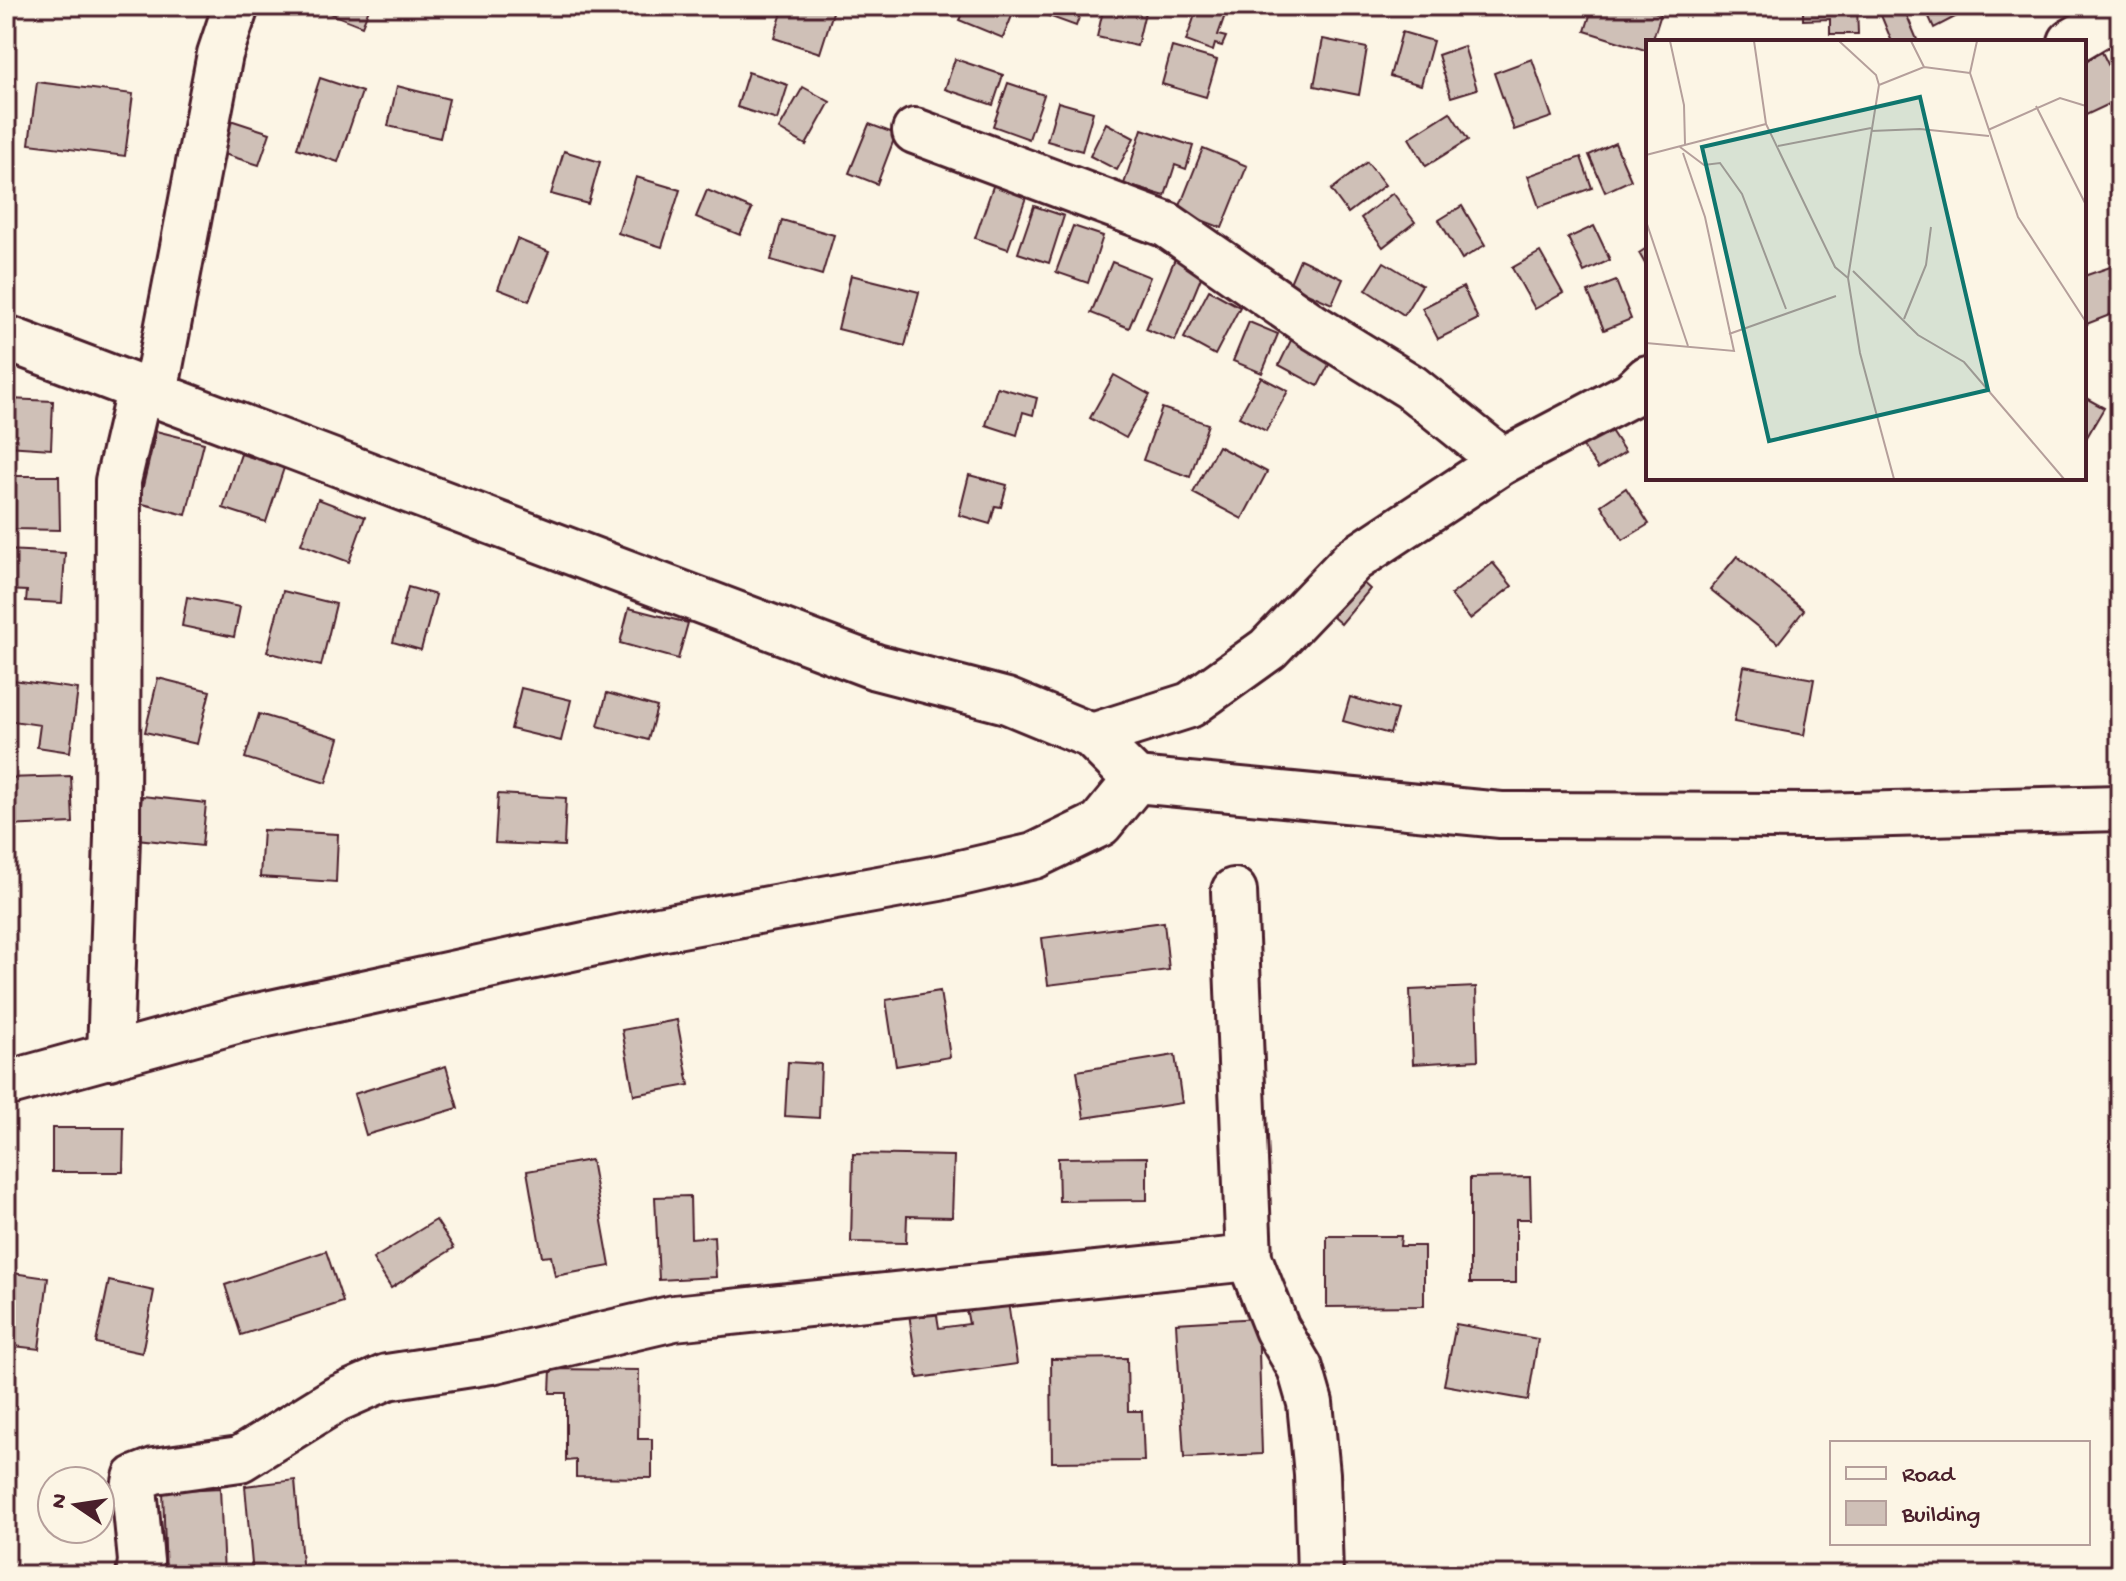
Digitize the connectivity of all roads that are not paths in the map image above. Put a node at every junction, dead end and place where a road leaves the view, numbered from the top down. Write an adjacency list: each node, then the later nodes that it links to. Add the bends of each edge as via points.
1 (236, 6): 7 (street, via 220,54)
2 (2120, 13): 3 (street)
3 (2074, 40)
4 (915, 131): 8 (street, via 1167,225 1411,387)
5 (6, 338): 7 (street)
6 (1646, 380): 8 (street, via 1631,394)
7 (147, 390): 9 (street, via 862,662 1007,701); 13 (street, via 118,481)
8 (1503, 461): 9 (street, via 1353,560 1268,649 1190,705)
9 (1092, 736): 10 (street)
10 (1136, 780): 11 (street, via 1501,815 1788,817); 13 (street, via 1100,824 1034,856 254,1016)
11 (2120, 808)
12 (1234, 891): 15 (street)
13 (110, 1057): 14 (street)
14 (6, 1084)
15 (1249, 1258): 16 (street, via 674,1318 491,1361 387,1377 337,1399 240,1459 136,1478); 17 (street, via 1277,1329 1300,1368 1310,1403)
16 (139, 1575)
17 (1320, 1575)

